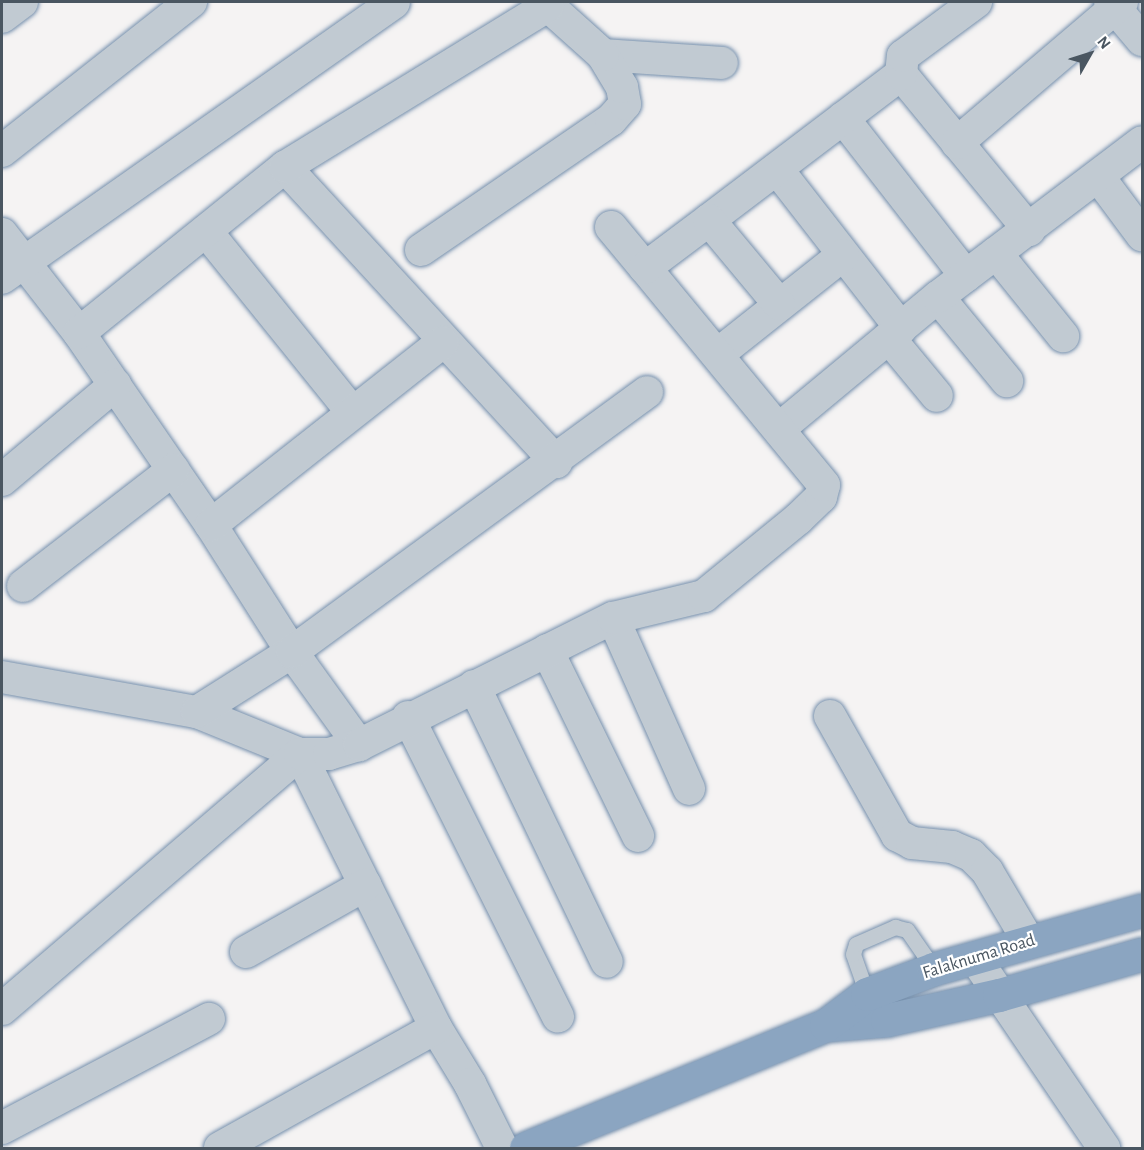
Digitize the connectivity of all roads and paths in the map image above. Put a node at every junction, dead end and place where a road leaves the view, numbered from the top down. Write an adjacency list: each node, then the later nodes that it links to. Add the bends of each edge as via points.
1 (21, 2): 7 (street)
2 (191, 2): 15 (street)
3 (394, 2): 29 (street)
4 (976, 2): 11 (street, via 903,56)
5 (1116, 3): 8 (street); 14 (street)
6 (546, 4): 9 (street); 16 (street)
7 (2, 17)
8 (1143, 40)
9 (603, 55): 10 (street); 25 (street, via 622,87 625,104 611,120)
10 (722, 63)
11 (902, 74): 12 (street); 14 (street)
12 (843, 118): 17 (street); 30 (street)
13 (1143, 142): 18 (street)
14 (957, 143): 21 (street)
15 (2, 151)
16 (285, 167): 22 (street); 36 (street)
17 (777, 169): 19 (street); 27 (street)
18 (1098, 176): 21 (street); 24 (street)
19 (709, 220): 28 (street); 32 (street)
20 (611, 227): 28 (street)
21 (1029, 230): 26 (street)
22 (206, 231): 33 (street); 42 (street)
23 (2, 234): 29 (street)
24 (1143, 235)
25 (421, 250)
26 (996, 253): 30 (street); 35 (street)
27 (843, 255): 32 (street); 34 (street)
28 (645, 268): 37 (street)
29 (12, 270): 33 (street)
30 (966, 276): 31 (street)
31 (938, 297): 34 (street); 38 (street)
32 (779, 304): 37 (street)
33 (79, 333): 39 (street)
34 (895, 333): 41 (street); 43 (street)
35 (1063, 336)
36 (442, 342): 42 (street); 44 (street)
37 (718, 354): 43 (street)
38 (1007, 381)
39 (115, 385): 45 (street); 46 (street)
40 (647, 392): 44 (street, via 598,425)
41 (937, 396)
42 (351, 411): 47 (street)
43 (780, 428): 49 (street, via 824,485 821,497 704,596)
44 (556, 462): 51 (street)
45 (173, 470): 47 (street); 48 (street)
46 (2, 480)
47 (211, 525): 51 (street)
48 (23, 586)
49 (613, 618): 50 (street); 59 (street)
50 (547, 650): 53 (street); 60 (street)
51 (292, 652): 54 (street); 57 (street)
52 (2, 677): 54 (street)
53 (474, 686): 56 (street); 67 (street)
54 (197, 712): 58 (street)
55 (830, 716): 63 (street, via 897,835 912,843 952,847 971,855 987,871)
56 (408, 717): 57 (street); 72 (street)
57 (359, 745): 58 (street, via 329,754)
58 (300, 754): 61 (street); 71 (street)
59 (689, 789)
60 (638, 836)
61 (365, 885): 64 (street); 75 (street)
62 (1143, 910): 63 (highway, Falaknuma Road)
63 (1029, 942): 66 (highway, Falaknuma Road)
64 (246, 952)
65 (1143, 954): 70 (highway, Falaknuma Road)
66 (975, 958): 68 (highway, Falaknuma Road); 70 (street)
67 (607, 962)
68 (934, 969): 69 (highway, Falaknuma Road); 69 (lane, via 907,930 895,927 856,944 853,954)
69 (867, 994): 74 (highway, Falaknuma Road)
70 (999, 995): 74 (highway, Falaknuma Road, via 887,1020); 77 (street)
71 (2, 1009)
72 (558, 1016)
73 (209, 1019): 76 (street)
74 (826, 1025): 80 (highway, Falaknuma Road)
75 (435, 1028): 78 (street); 79 (street, via 470,1084)
76 (2, 1128)
77 (1092, 1145)
78 (220, 1149)
79 (502, 1149)
80 (526, 1149)

